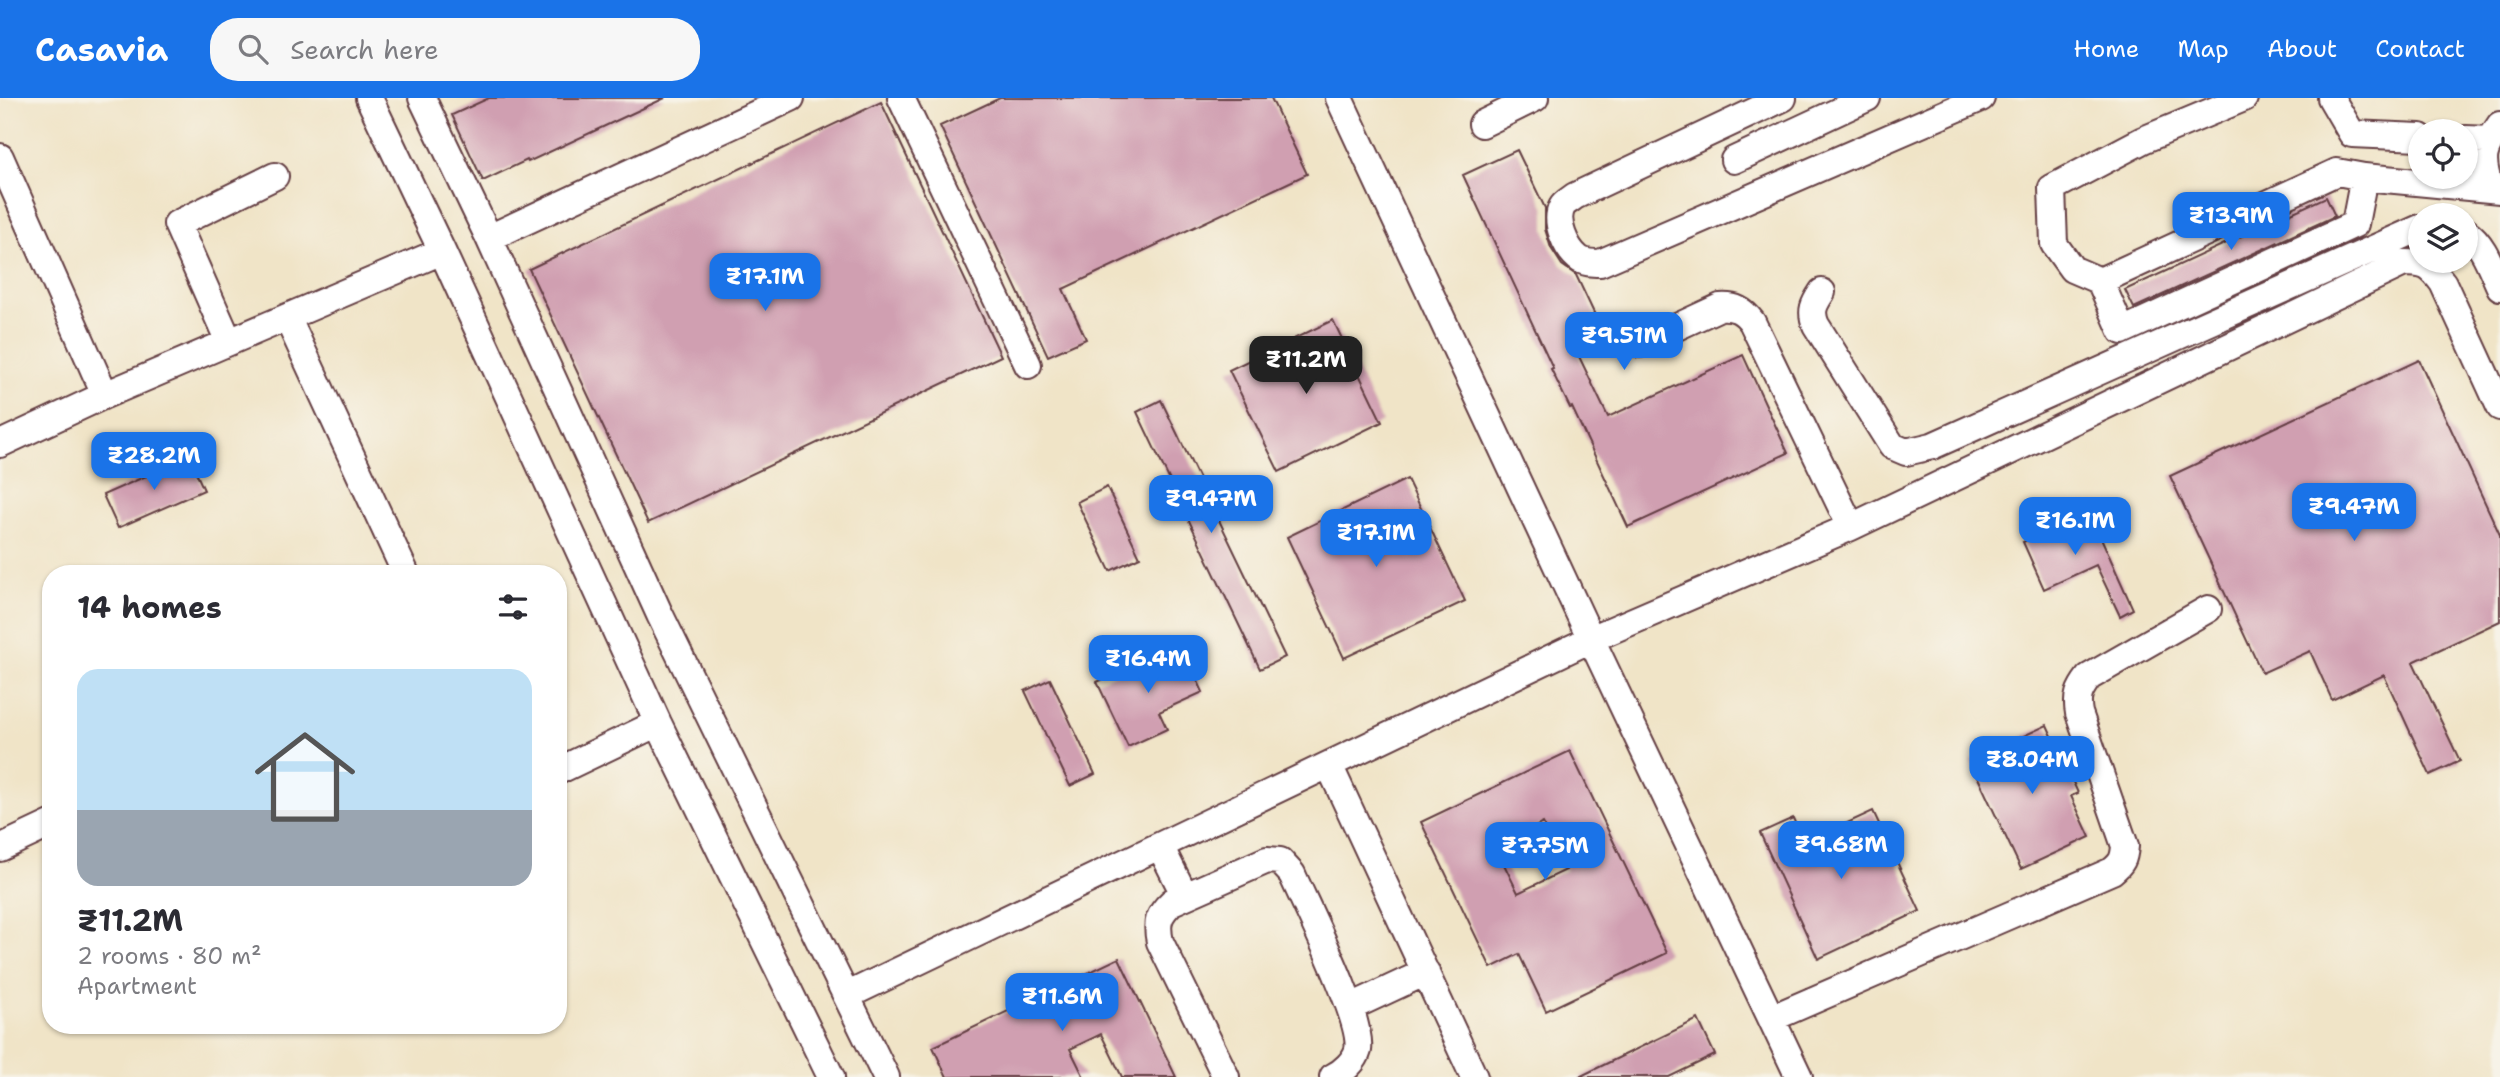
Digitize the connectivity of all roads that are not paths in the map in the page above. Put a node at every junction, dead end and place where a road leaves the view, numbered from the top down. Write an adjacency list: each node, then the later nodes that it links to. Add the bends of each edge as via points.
1 (369, 98): 26 (street)
2 (422, 98): 24 (street)
3 (791, 98): 24 (street)
4 (901, 98): 33 (street)
5 (1339, 98): 40 (street)
6 (1535, 98): 13 (street)
7 (1783, 98): 14 (street)
8 (1867, 98): 18 (street)
9 (1981, 98): 12 (street)
10 (2244, 98): 27 (street, via 2143,140 2052,188 2054,244 2072,269)
11 (2331, 98): 16 (street, via 2352,134)
12 (1950, 104): 22 (street)
13 (1482, 124)
14 (1718, 128): 18 (street); 22 (street, via 1575,196 1562,206 1560,228 1565,238 1578,259 1600,263)
15 (2486, 134): 21 (street, via 2483,166)
16 (2408, 136)
17 (0, 157): 34 (street)
18 (1734, 160): 22 (street)
19 (275, 176): 31 (street, via 177,224)
20 (2364, 177): 21 (street); 27 (street, via 2337,172); 27 (street, via 2355,224 2122,331)
21 (2495, 189)
22 (1753, 197)
23 (2408, 233): 29 (street, via 1932,446 1906,452 1892,446 1816,325 1812,314)
24 (489, 238): 49 (street, via 660,615)
25 (2478, 244): 28 (street)
26 (442, 251): 30 (street); 41 (street)
27 (2100, 281)
28 (2500, 287)
29 (1822, 292)
30 (287, 317): 31 (street); 38 (street)
31 (229, 342): 34 (street)
32 (1640, 344): 37 (street, via 1720,307 1733,306 1745,313)
33 (1028, 365)
34 (105, 395): 36 (street)
35 (2500, 407): 37 (street, via 2443,283 2432,267 2404,264)
36 (0, 444)
37 (1851, 527): 40 (street)
38 (402, 565)
39 (2208, 608): 51 (street, via 2089,677 2079,689 2078,713 2124,846 2121,864)
40 (1591, 639): 42 (street); 51 (street)
41 (657, 723): 43 (street); 52 (street)
42 (1329, 765): 45 (street); 48 (street)
43 (567, 767)
44 (42, 828): 46 (street)
45 (1160, 846): 47 (street); 49 (street)
46 (0, 848)
47 (1185, 896): 50 (street, via 1267,859 1280,861 1292,874); 54 (street, via 1160,913 1160,942)
48 (1426, 972): 50 (street); 56 (street)
49 (848, 995): 53 (street)
50 (1351, 1007): 55 (street, via 1359,1048 1353,1060)
51 (1772, 1018): 57 (street)
52 (831, 1077)
53 (886, 1077)
54 (1226, 1077)
55 (1333, 1077)
56 (1474, 1077)
57 (1799, 1077)

